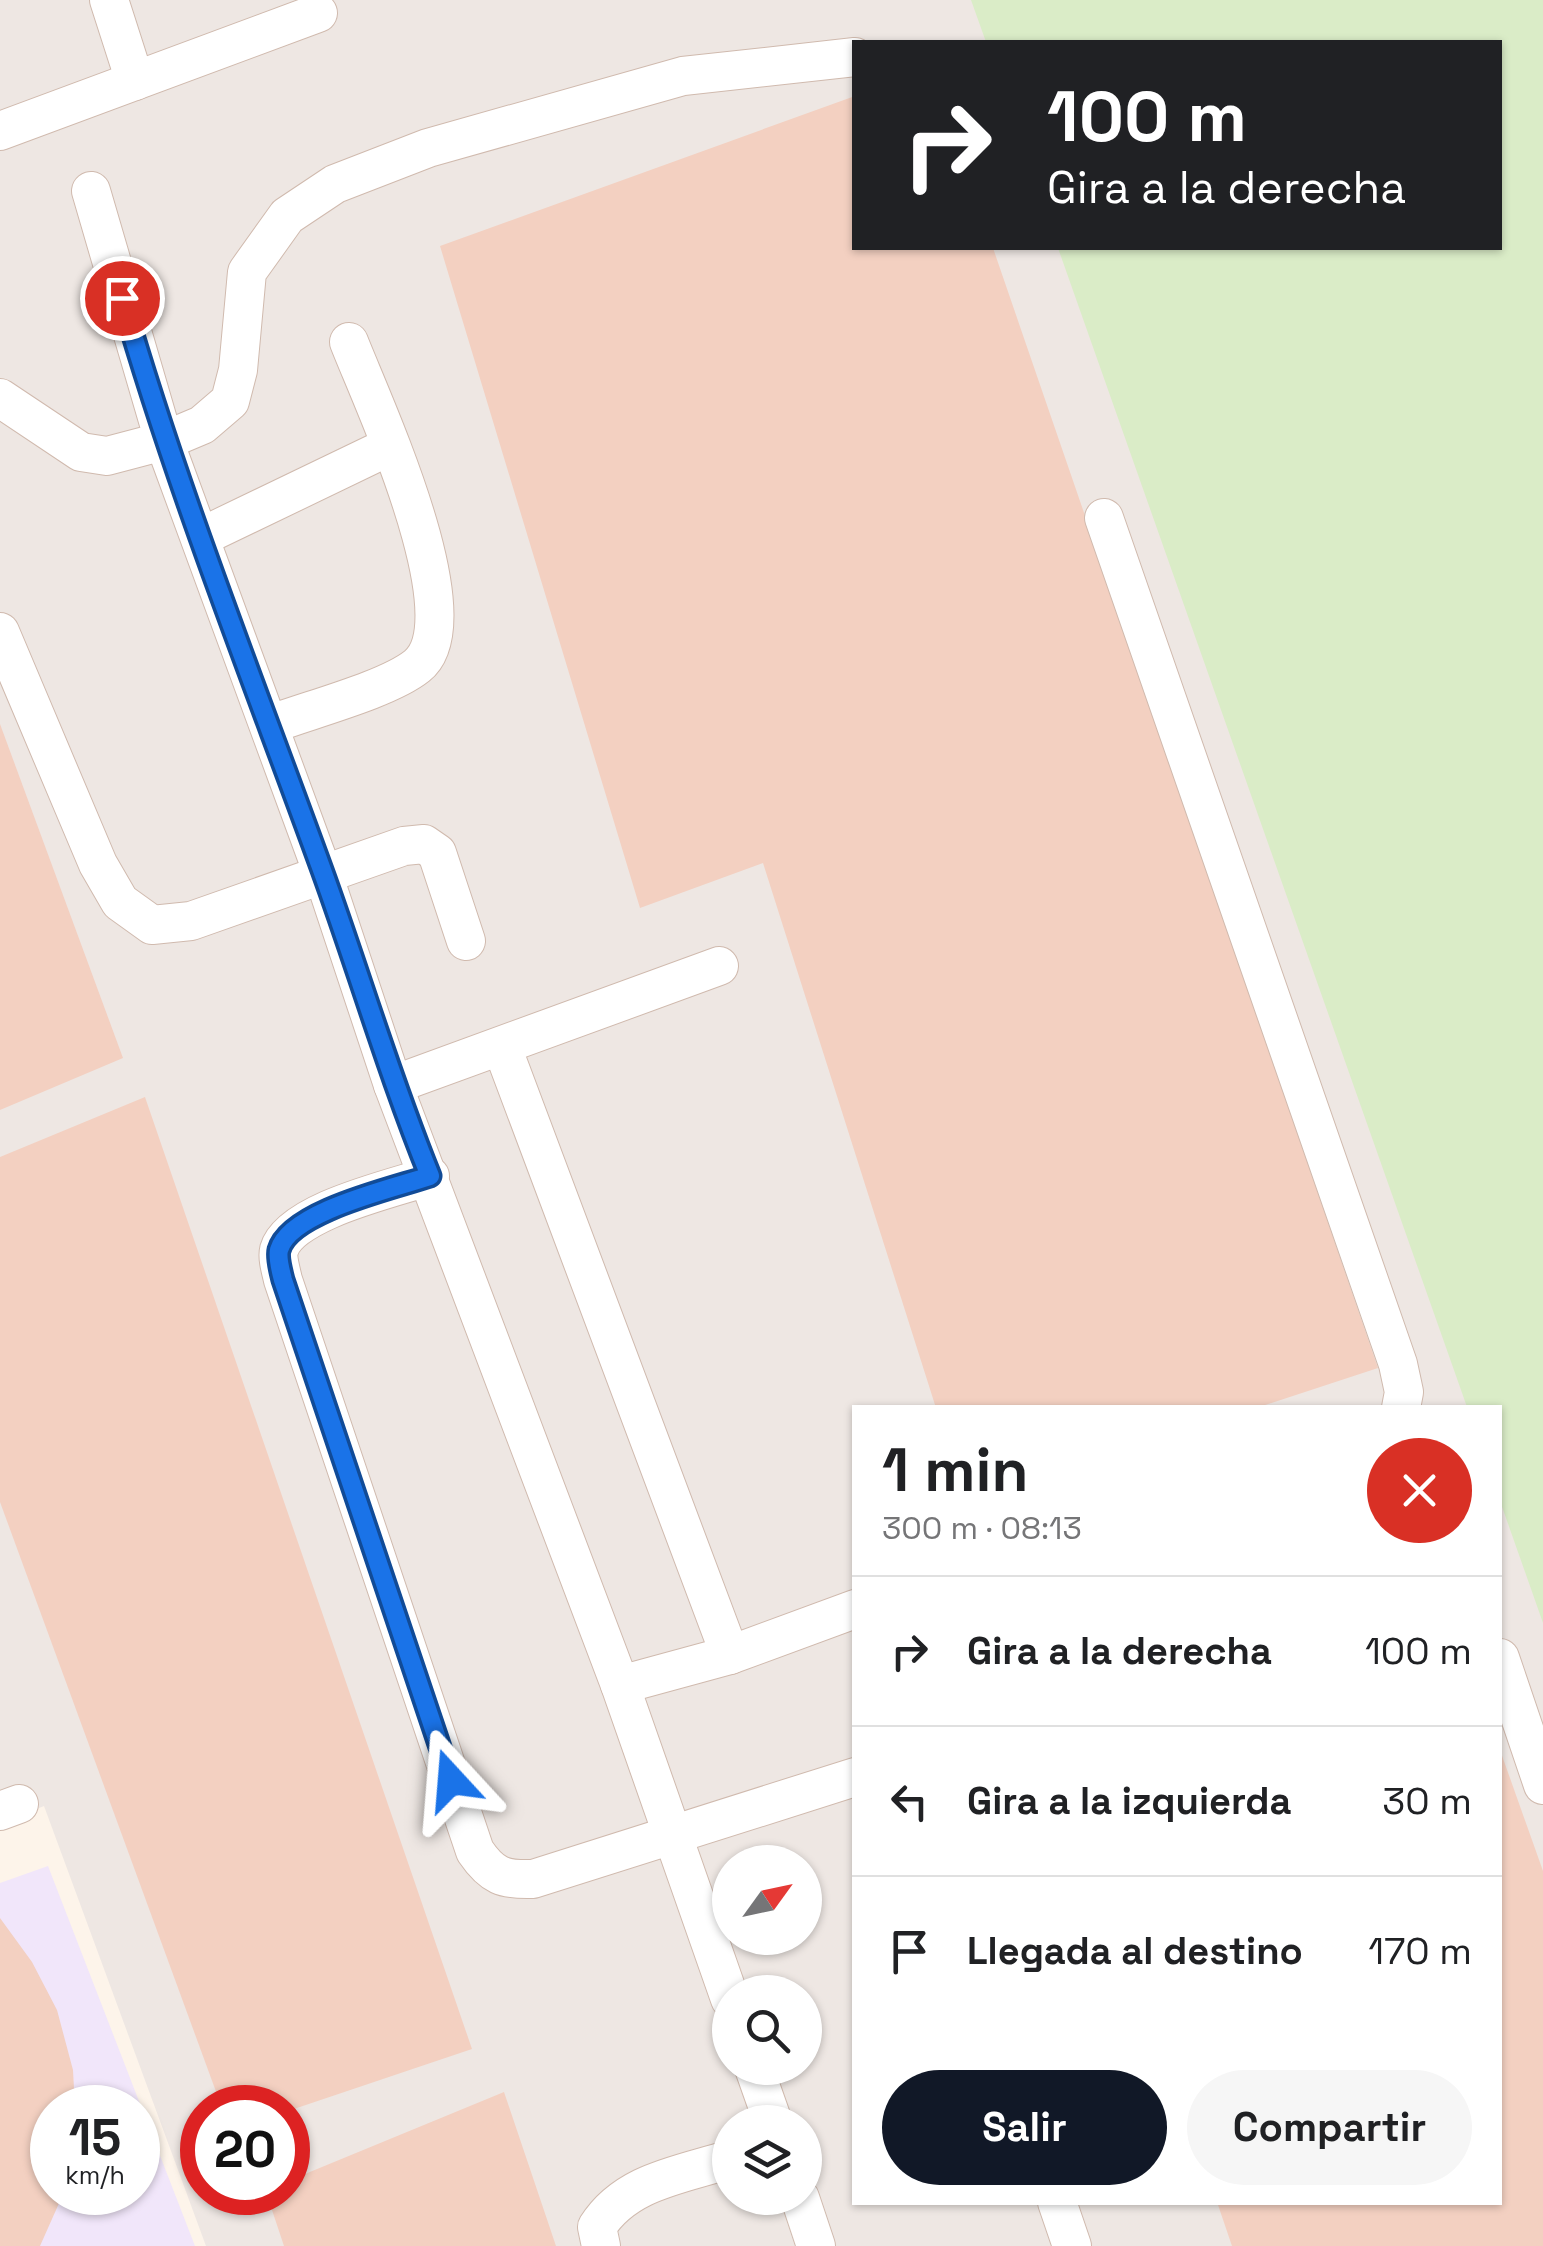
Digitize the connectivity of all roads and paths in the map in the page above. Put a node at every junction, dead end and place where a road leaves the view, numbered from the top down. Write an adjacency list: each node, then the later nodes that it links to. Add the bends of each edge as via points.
1 (109, 0): 4 (lane)
2 (318, 14): 4 (lane)
3 (852, 57): 9 (lane, via 683,76 428,148 335,184 286,216 247,272 230,402 202,426)
4 (136, 81): 5 (lane)
5 (0, 131)
6 (91, 191): 9 (lane)
7 (350, 342): 10 (lane)
8 (0, 398): 9 (lane, via 81,452 107,456)
9 (164, 442): 12 (lane)
10 (390, 446): 12 (lane); 14 (lane, via 431,562 436,602 427,656 400,676)
11 (1104, 518): 21 (lane, via 1398,1364)
12 (201, 536): 14 (lane)
13 (0, 632): 15 (lane, via 120,902 152,925 191,921)
14 (269, 725): 15 (lane)
15 (323, 874): 16 (lane, via 424,844 441,863); 19 (lane)
16 (466, 940)
17 (718, 966): 18 (lane)
18 (502, 1047): 19 (lane); 23 (lane)
19 (392, 1085): 20 (lane)
20 (430, 1176): 25 (lane); 28 (lane, via 314,1216 289,1232 278,1251 475,1851 506,1880 533,1879)
21 (1402, 1405)
22 (852, 1609): 23 (lane)
23 (730, 1656): 25 (lane)
24 (1502, 1664): 27 (lane)
25 (620, 1685): 28 (lane)
26 (852, 1778): 28 (lane)
27 (1543, 1785)
28 (673, 1837): 29 (lane)
29 (722, 1975)
30 (712, 2165): 33 (lane, via 632,2190 611,2205 597,2227)
31 (1058, 2205): 35 (lane)
32 (806, 2215): 34 (lane)
33 (600, 2246)
34 (816, 2246)
35 (1072, 2246)

